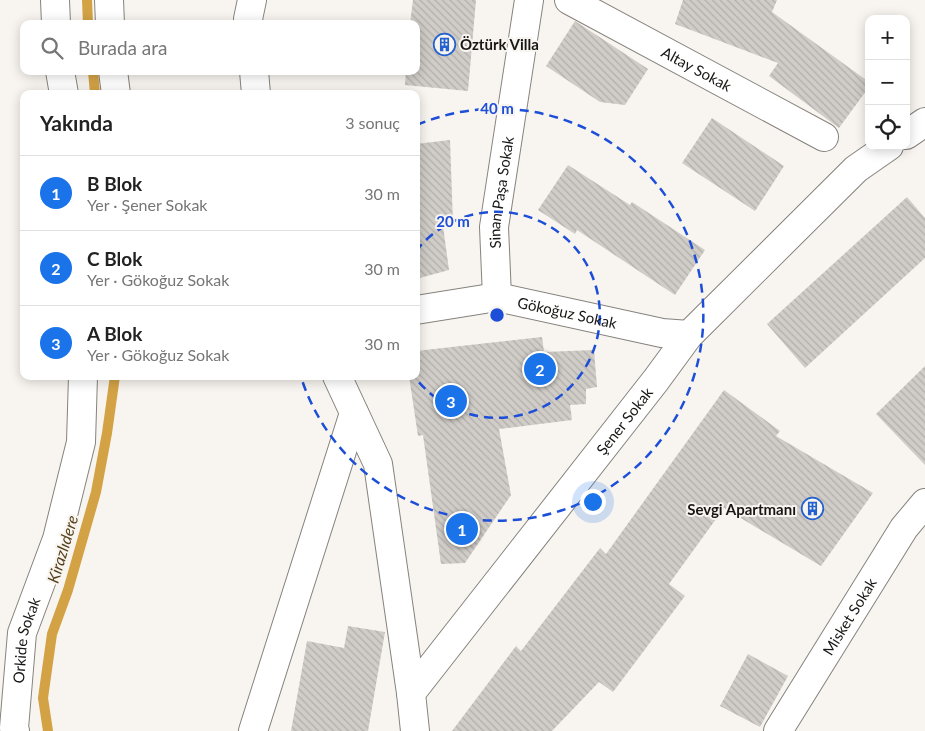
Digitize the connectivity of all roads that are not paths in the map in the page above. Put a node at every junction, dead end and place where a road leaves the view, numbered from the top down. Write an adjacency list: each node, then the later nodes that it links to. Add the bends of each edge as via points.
1 (55, 0): 6 (street)
2 (109, 0): 7 (street)
3 (252, 0): 8 (street)
4 (529, 0): 19 (street, Sinan Paşa Sokak, via 494,228)
5 (569, 0): 17 (street, Altay Sokak)
6 (56, 20)
7 (110, 20)
8 (248, 20)
9 (61, 75): 12 (street)
10 (114, 75): 13 (street)
11 (254, 75): 14 (street)
12 (63, 90)
13 (115, 90)
14 (256, 90)
15 (925, 122): 16 (street)
16 (910, 132)
17 (824, 137)
18 (884, 150): 21 (street, Şener Sokak, via 856,170)
19 (497, 297): 20 (street, Gökoğuz Sokak); 21 (street, Gökoğuz Sokak, via 662,333)
20 (420, 309)
21 (689, 335): 26 (street, Şener Sokak)
22 (82, 380): 27 (street, Orkide Sokak, via 81,442 57,539 22,633)
23 (339, 380): 24 (street)
24 (354, 412): 26 (street, via 378,464); 28 (street)
25 (925, 503): 30 (street, Misket Sokak, via 904,528)
26 (412, 693): 29 (street)
27 (15, 731)
28 (253, 731)
29 (415, 731)
30 (778, 731)

